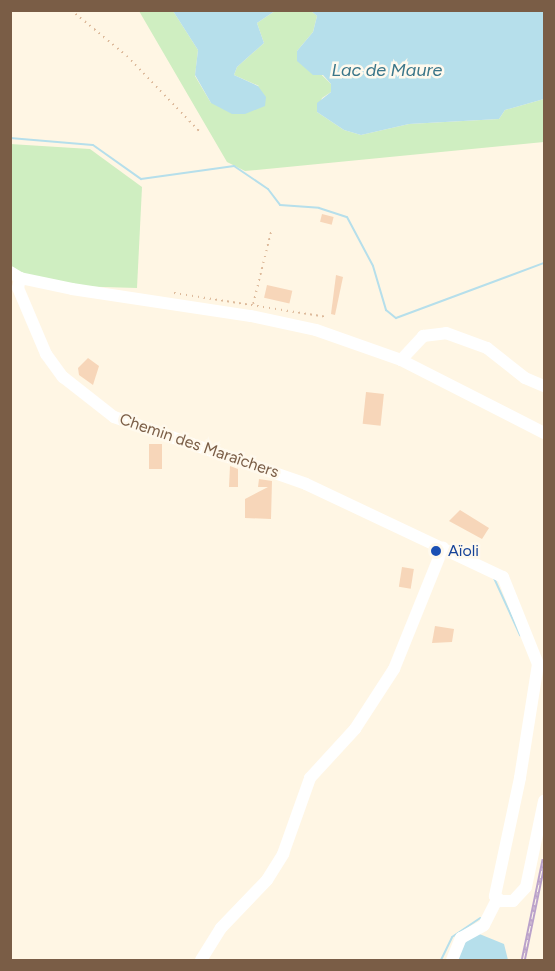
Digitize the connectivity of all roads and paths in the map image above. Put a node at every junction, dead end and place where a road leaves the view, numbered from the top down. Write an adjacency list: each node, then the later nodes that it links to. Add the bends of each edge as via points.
1 (18, 10): 3 (path)
2 (71, 10): 4 (path, via 127,56)
3 (10, 13)
4 (201, 133)
5 (271, 231): 7 (path)
6 (15, 275): 8 (street, via 316,330); 11 (street, Chemin des Maraîchers, via 46,354 63,377 114,417 259,465)
7 (253, 305)
8 (401, 360): 9 (street, via 423,336 446,333 487,348 525,378); 10 (street)
9 (544, 386)
10 (544, 433)
11 (443, 548): 13 (street, Chemin des Maraîchers, via 499,573 538,664 520,778 495,896); 14 (street, via 394,669 355,729 310,778 283,854 267,880 221,928)
12 (544, 801): 13 (street, via 526,887 513,901)
13 (498, 898): 15 (street, via 484,925 461,938)
14 (201, 960)
15 (452, 960)

